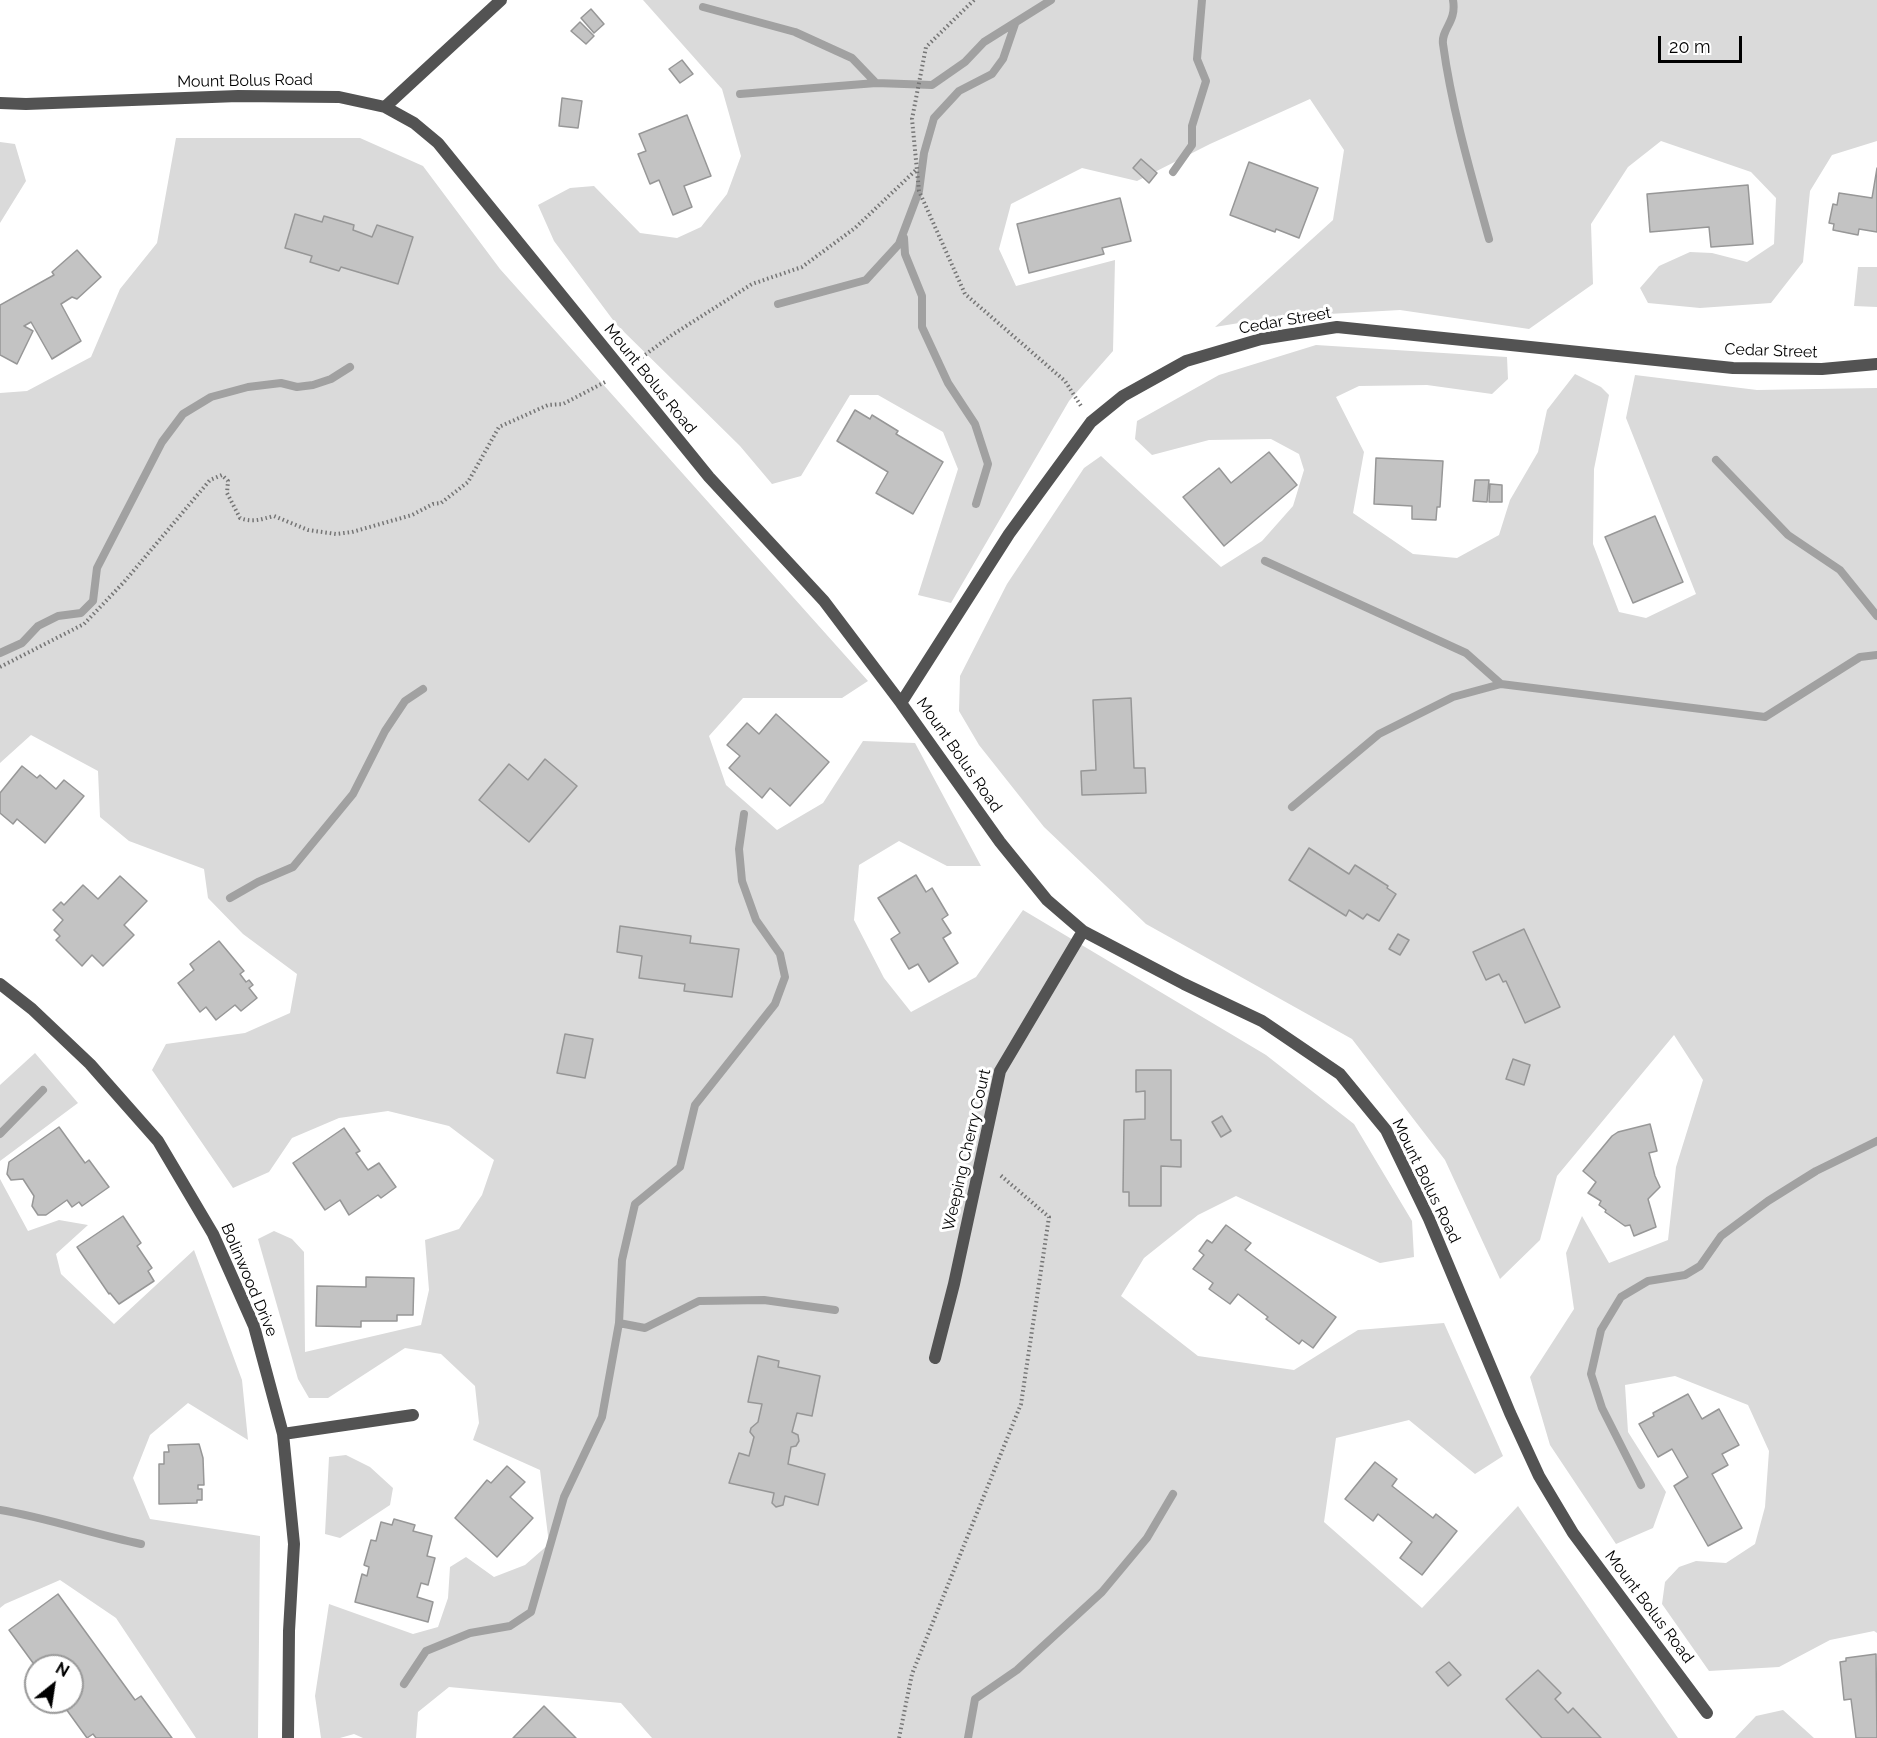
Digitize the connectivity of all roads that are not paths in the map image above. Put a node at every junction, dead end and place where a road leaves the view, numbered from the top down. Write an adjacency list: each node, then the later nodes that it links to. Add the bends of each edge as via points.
1 (501, 0): 3 (street)
2 (0, 103): 3 (street, Mount Bolus Road, via 292,95 339,97)
3 (385, 107): 5 (street, Mount Bolus Road, via 414,123 438,143 709,477 824,601)
4 (1877, 364): 5 (street, Cedar Street, via 1822,369 1733,368 1337,327 1261,339 1186,361 1123,396 1091,422 1010,534)
5 (902, 703): 6 (street, Mount Bolus Road, via 1000,842 1047,900)
6 (1083, 931): 8 (street, Weeping Cherry Court, via 1000,1071); 11 (street, Mount Bolus Road, via 1262,1021 1340,1074 1386,1130 1429,1219 1539,1476 1573,1533)
7 (0, 984): 10 (street, Bolinwood Drive, via 90,1064 158,1141 213,1234 254,1326)
8 (934, 1358)
9 (413, 1415): 10 (street)
10 (283, 1434): 12 (street, Bolinwood Drive, via 294,1544)
11 (1707, 1713)
12 (288, 1738)

